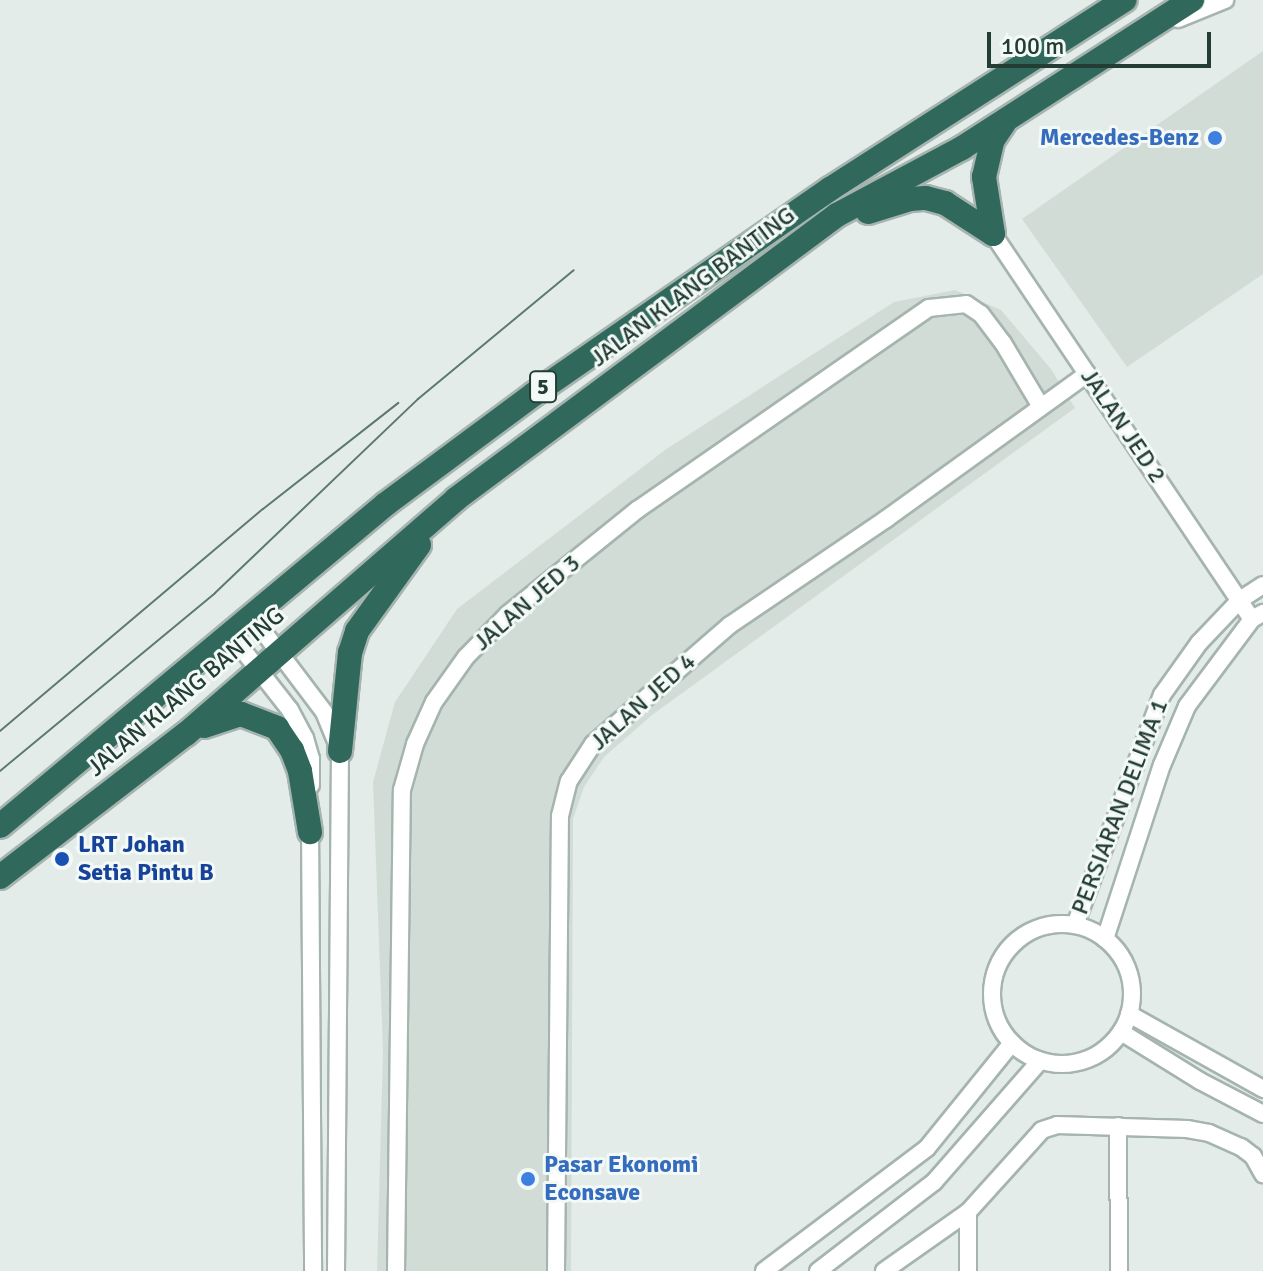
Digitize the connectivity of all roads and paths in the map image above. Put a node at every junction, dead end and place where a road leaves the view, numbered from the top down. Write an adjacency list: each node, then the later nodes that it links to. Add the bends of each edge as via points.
1 (1124, 0): 14 (highway, JALAN KLANG BANTING / 5, via 830,189 534,394 386,504)
2 (1192, 0): 4 (highway, JALAN KLANG BANTING / 5)
3 (1225, 0): 4 (street)
4 (1140, 35): 5 (highway, JALAN KLANG BANTING / 5)
5 (1006, 121): 6 (highway, JALAN KLANG BANTING / 5); 7 (highway, via 992,141 984,177)
6 (837, 215): 7 (highway, via 926,198 945,203); 10 (highway, JALAN KLANG BANTING / 5)
7 (993, 234): 8 (street, JALAN JED 2)
8 (1087, 374): 9 (street, JALAN JED 4); 12 (street, JALAN JED 2)
9 (1040, 405): 35 (street, JALAN JED 3, via 981,314 966,304 929,308 637,510 508,614 466,657 434,702 402,790); 36 (street, JALAN JED 4, via 730,625 593,744 569,781 560,816)
10 (456, 499): 16 (highway, JALAN KLANG BANTING / 5); 18 (highway, via 357,631)
11 (1263, 585): 12 (street, PERSIARAN DELIMA 1)
12 (1240, 600): 13 (street, JALAN JED 2); 22 (street, PERSIARAN DELIMA 1, via 1199,643 1162,695)
13 (1257, 616): 23 (street, PERSIARAN DELIMA 1, via 1187,706)
14 (253, 618): 15 (highway, JALAN KLANG BANTING / 5); 16 (street)
15 (232, 636): 16 (street); 19 (highway, JALAN KLANG BANTING / 5)
16 (268, 661): 17 (highway, JALAN KLANG BANTING / 5); 18 (street, via 324,712); 20 (street, via 311,759)
17 (186, 734): 20 (highway, via 241,714 277,728 300,771); 21 (highway, JALAN KLANG BANTING / 5)
18 (340, 751): 33 (street)
19 (0, 826)
20 (310, 832): 34 (street)
21 (0, 877)
22 (1075, 925): 23 (street); 26 (street, via 1047,926 1021,938 996,970 994,1009)
23 (1105, 939): 24 (street, via 1129,973)
24 (1129, 1014): 25 (street); 28 (street)
25 (1121, 1032): 27 (street, via 1086,1061); 29 (street)
26 (1012, 1043): 27 (street); 37 (street, via 927,1148)
27 (1040, 1061): 38 (street, via 934,1182)
28 (1263, 1089)
29 (1263, 1114)
30 (1118, 1126): 31 (street, via 1187,1129 1226,1139 1253,1156); 32 (street, via 1057,1125 1042,1130); 41 (street)
31 (1263, 1174)
32 (968, 1212): 39 (street); 40 (street)
33 (337, 1268)
34 (313, 1271)
35 (396, 1271)
36 (556, 1271)
37 (764, 1271)
38 (818, 1271)
39 (884, 1271)
40 (968, 1271)
41 (1119, 1271)

